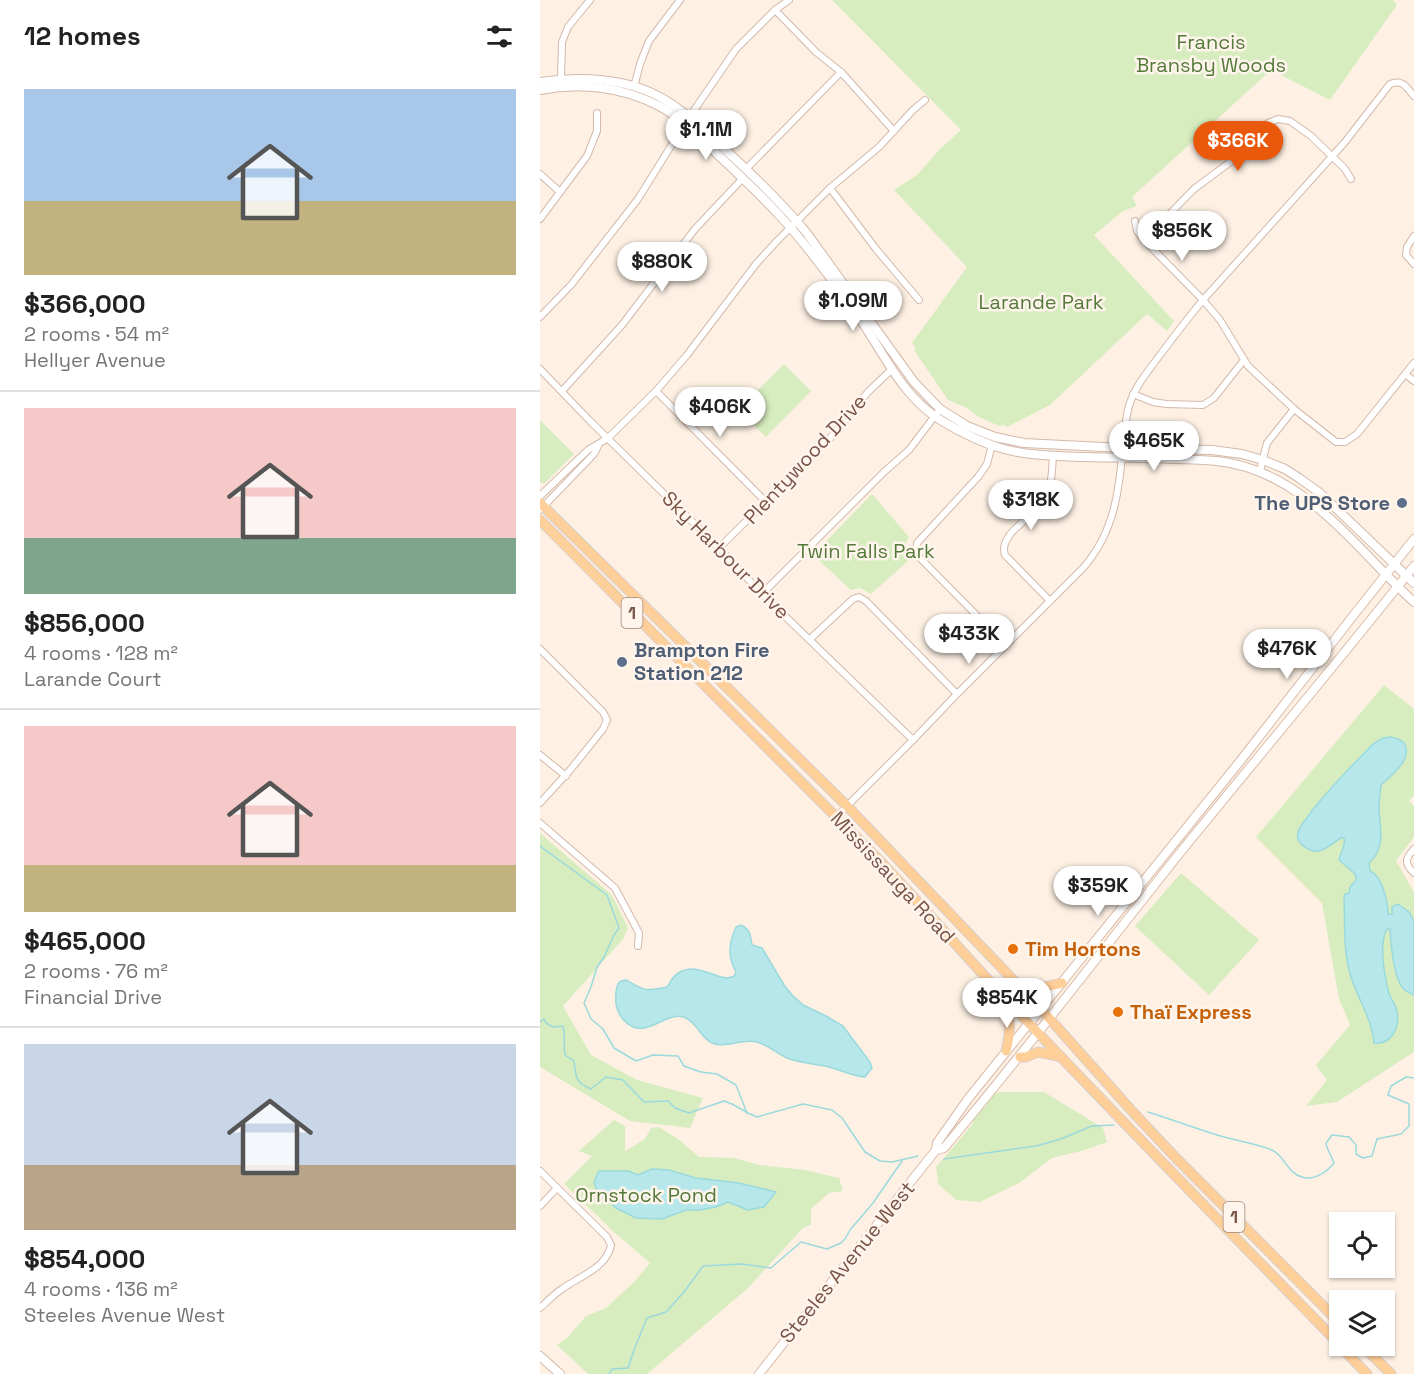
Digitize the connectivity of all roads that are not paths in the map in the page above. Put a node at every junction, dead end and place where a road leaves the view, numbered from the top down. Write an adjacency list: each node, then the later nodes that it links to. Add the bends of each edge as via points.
1 (590, 0): 6 (street, via 568,27 562,42)
2 (680, 0): 8 (street, via 649,41)
3 (789, 0): 4 (street)
4 (775, 10): 5 (street); 13 (street, via 736,49)
5 (841, 72): 14 (street); 17 (street)
6 (561, 79): 7 (street); 8 (street)
7 (540, 82)
8 (634, 87): 13 (street, via 663,99)
9 (540, 90): 13 (street, via 585,86 616,91 661,107)
10 (1414, 96): 15 (street, via 1402,83 1390,84)
11 (925, 100): 14 (street)
12 (597, 113): 20 (street, via 597,131 587,156)
13 (687, 122): 17 (street); 30 (street, via 638,199 572,285)
14 (894, 131): 19 (street)
15 (1332, 157): 18 (street); 26 (street, via 1290,121 1278,119 1268,123); 29 (street)
16 (540, 174): 20 (street)
17 (744, 174): 22 (street); 24 (street); 38 (street, via 695,229 622,325)
18 (1351, 179)
19 (830, 188): 22 (street); 28 (street)
20 (560, 192): 21 (street)
21 (540, 219)
22 (797, 221): 24 (street); 40 (street, via 904,371)
23 (1135, 221): 26 (street)
24 (790, 228): 34 (street, via 859,318); 37 (street, via 756,264)
25 (1414, 236): 27 (street, via 1406,255)
26 (1144, 240): 29 (street)
27 (1414, 264)
28 (920, 300)
29 (1203, 300): 31 (street); 39 (street)
30 (540, 317)
31 (1244, 360): 39 (street, via 1214,398 1203,405 1153,402); 41 (street)
32 (1414, 363): 35 (street)
33 (540, 369): 38 (street, Sky Harbour Drive)
34 (892, 369): 42 (street, via 910,395); 52 (street, Plentywood Drive)
35 (1405, 374): 36 (street); 41 (street, via 1357,434 1345,442 1336,442)
36 (1414, 381)
37 (656, 390): 43 (street); 52 (street)
38 (562, 391): 43 (street, Sky Harbour Drive)
39 (1133, 394): 46 (street)
40 (940, 409): 42 (street); 46 (street, via 967,426 1024,443)
41 (1294, 409): 49 (street, via 1267,443)
42 (935, 416): 45 (street); 63 (street, via 909,450)
43 (608, 438): 44 (street); 56 (street, Sky Harbour Drive)
44 (599, 443): 51 (street); 53 (street, via 594,454)
45 (992, 445): 47 (street); 67 (street, via 987,464 978,477 917,543 916,551)
46 (1123, 448): 48 (street); 49 (street, via 1212,450)
47 (1053, 455): 48 (street); 64 (street, via 1048,493 1041,505 1009,535 1003,550)
48 (1122, 458): 50 (street, via 1217,461); 64 (street, via 1113,513 1105,535 1094,555)
49 (1263, 460): 50 (street); 57 (street, via 1315,489)
50 (1260, 471): 59 (street, via 1315,505)
51 (540, 496)
52 (766, 502): 56 (street, Plentywood Drive)
53 (541, 506): 74 (main road, Mississauga Road / 1)
54 (540, 520): 75 (main road, Mississauga Road / 1)
55 (1414, 539): 57 (main road, Steeles Avenue West)
56 (719, 548): 63 (street, Sky Harbour Drive)
57 (1395, 563): 59 (main road, Steeles Avenue West); 60 (street)
58 (1414, 566): 60 (main road, Steeles Avenue West)
59 (1385, 575): 62 (street); 80 (main road, Steeles Avenue West)
60 (1407, 575): 61 (street); 62 (main road, Steeles Avenue West)
61 (1414, 583)
62 (1398, 587): 65 (street); 84 (main road, Steeles Avenue West)
63 (762, 594): 66 (street, Sky Harbour Drive)
64 (1050, 601): 67 (street)
65 (1414, 602)
66 (810, 639): 69 (street, via 859,597); 70 (street, Sky Harbour Drive)
67 (1006, 645): 69 (street)
68 (540, 649): 72 (street, via 606,718 603,729)
69 (957, 694): 70 (street)
70 (913, 740): 74 (street)
71 (540, 755): 72 (street)
72 (566, 776): 73 (street)
73 (540, 802)
74 (848, 807): 75 (street); 82 (main road, Mississauga Road / 1)
75 (837, 816): 81 (main road, Mississauga Road / 1)
76 (540, 823): 79 (street, via 615,888 639,933)
77 (1414, 849): 78 (street, via 1406,862)
78 (1414, 873)
79 (638, 946)
80 (1062, 983): 82 (main road, via 1035,989); 83 (main road, Steeles Avenue West)
81 (993, 985): 85 (main road, Mississauga Road / 1); 87 (main road, via 1004,1002 1010,1023)
82 (1017, 985): 83 (main road, Mississauga Road / 1)
83 (1041, 1009): 84 (main road, Mississauga Road / 1); 85 (main road, Steeles Avenue West)
84 (1050, 1019): 86 (main road, Steeles Avenue West); 95 (main road, Mississauga Road / 1, via 1175,1157)
85 (1029, 1023): 86 (main road, Mississauga Road / 1); 87 (main road, Steeles Avenue West)
86 (1039, 1034): 88 (main road, Steeles Avenue West); 89 (main road, Mississauga Road / 1)
87 (1006, 1051): 90 (main road, Steeles Avenue West, via 968,1099)
88 (1020, 1057): 89 (main road, via 1038,1052); 90 (main road, Steeles Avenue West, via 944,1148)
89 (1062, 1058): 96 (main road, Mississauga Road / 1)
90 (936, 1150): 101 (main road, Steeles Avenue West)
91 (540, 1171): 92 (street)
92 (557, 1188): 93 (street); 94 (street, via 609,1239 611,1247 595,1268 561,1289)
93 (540, 1206)
94 (540, 1308)
95 (1329, 1312)
96 (1329, 1334)
97 (540, 1356): 100 (street)
98 (1350, 1356): 102 (main road, Mississauga Road / 1)
99 (1373, 1356): 103 (main road)
100 (560, 1374)
101 (759, 1374)
102 (1367, 1374)
103 (1391, 1374)

